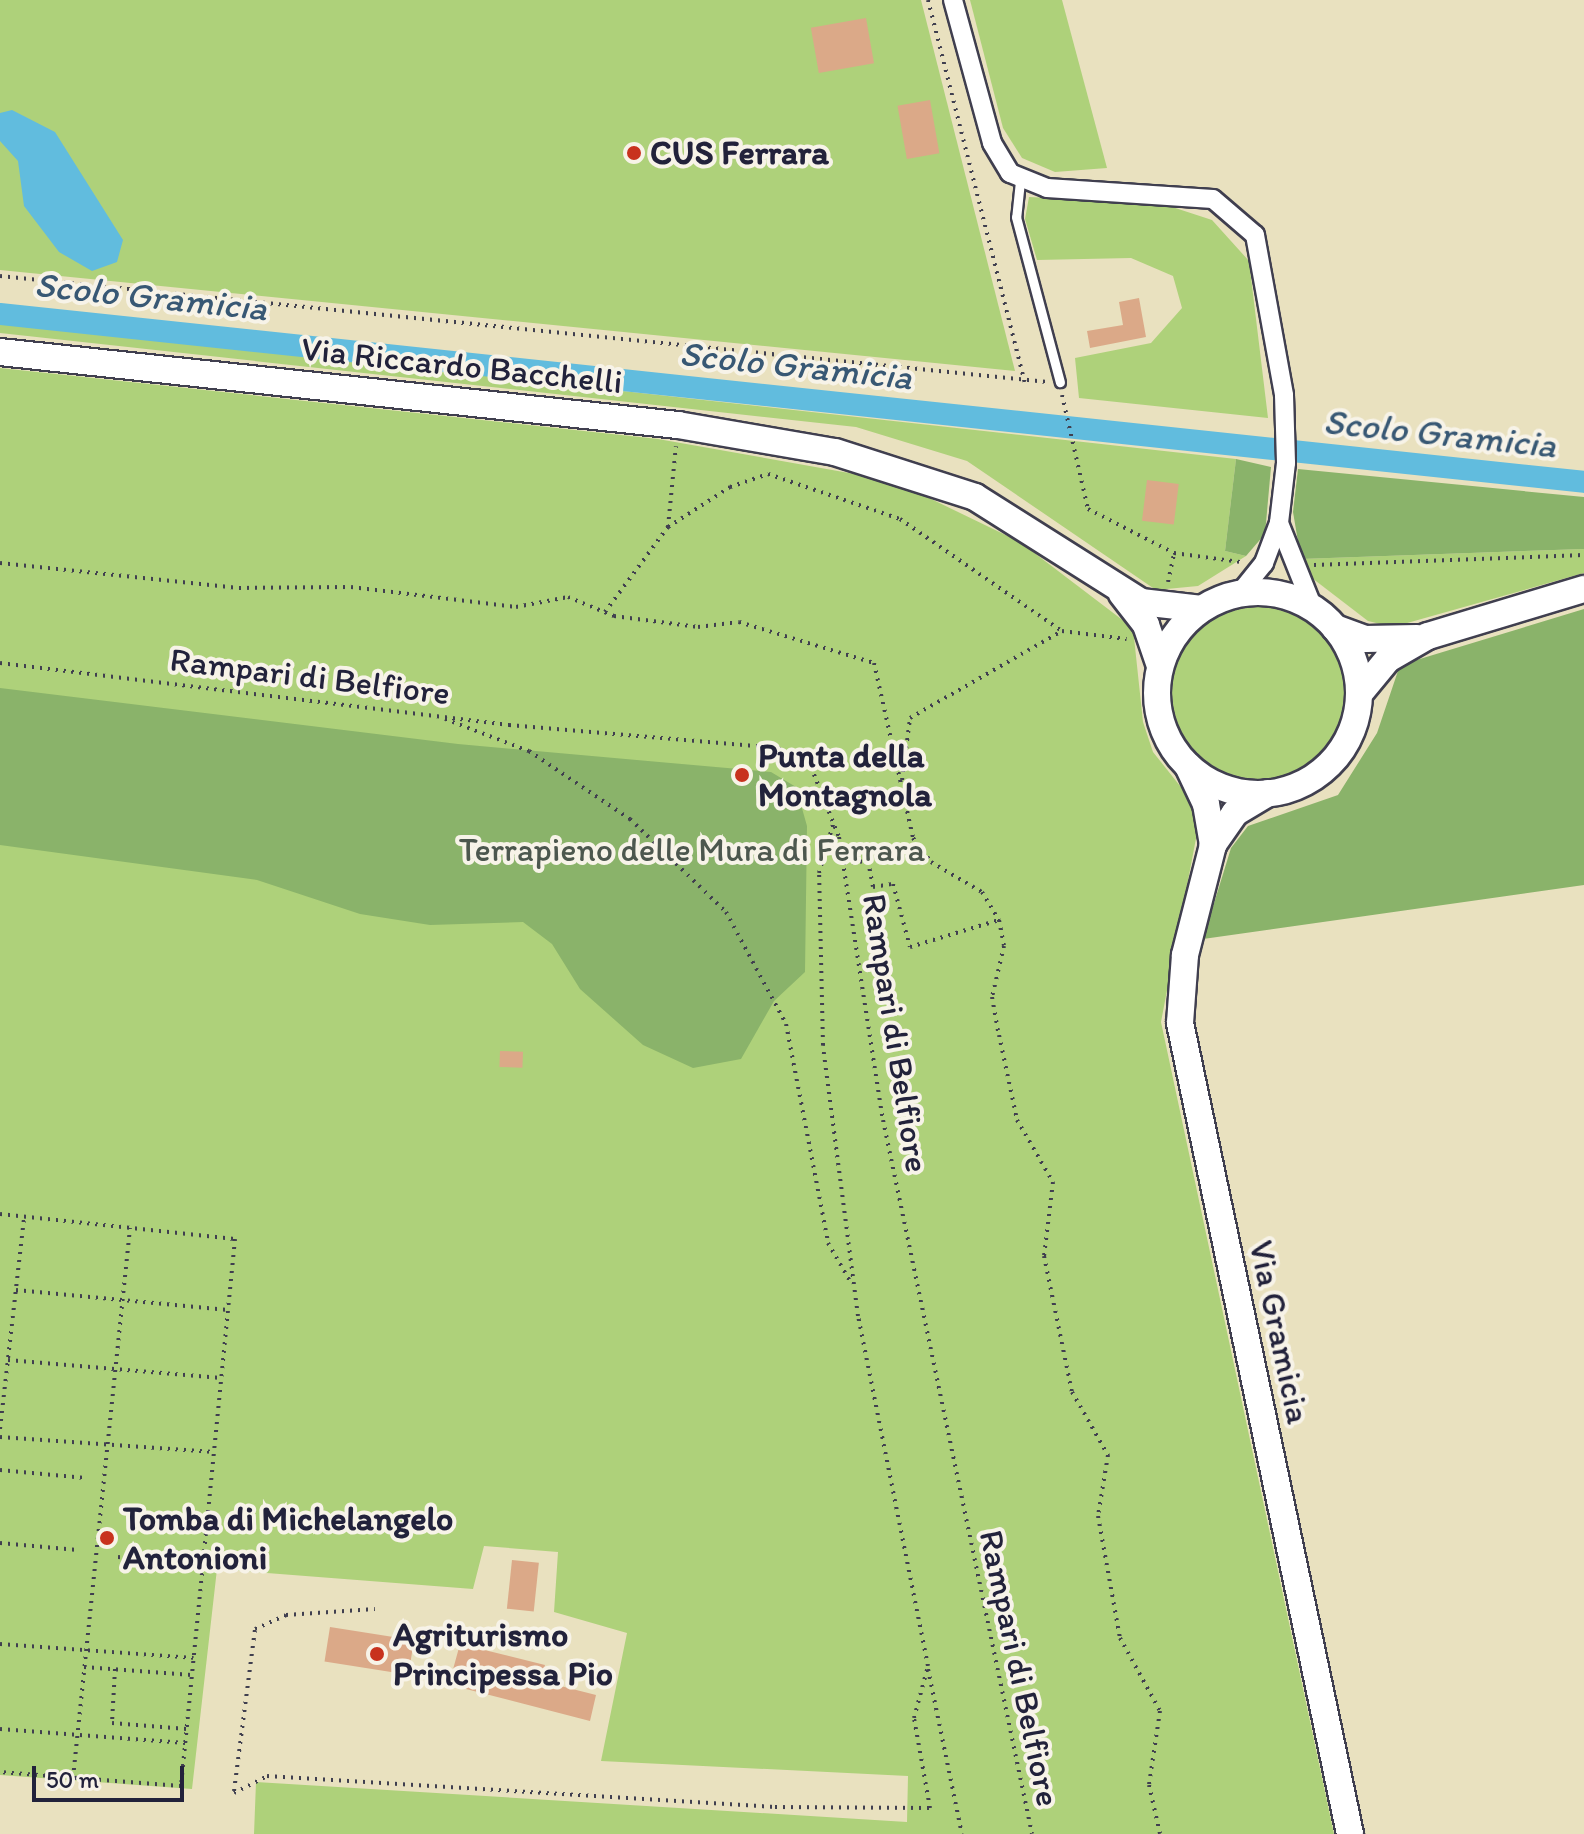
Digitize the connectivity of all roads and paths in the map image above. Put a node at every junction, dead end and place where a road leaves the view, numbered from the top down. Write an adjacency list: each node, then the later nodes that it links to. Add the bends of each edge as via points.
1 (928, 0): 4 (path, via 1025,382)
2 (953, 0): 3 (street, via 992,143)
3 (1020, 181): 6 (lane, via 1016,217); 9 (street, Via Gramicia, via 1196,195 1244,219 1262,255 1287,425)
4 (0, 276)
5 (0, 352): 8 (main road, Via Riccardo Bacchelli)
6 (1060, 382)
7 (1063, 399): 13 (path, via 1079,496 1099,519 1174,553)
8 (678, 425): 10 (path); 16 (main road, Via Riccardo Bacchelli, via 835,452 950,485)
9 (1279, 523): 13 (street, Via Gramicia); 14 (street, Via Gramicia)
10 (668, 527): 20 (path); 22 (path, via 750,478 784,477 868,504 929,535)
11 (1584, 555): 14 (path)
12 (0, 563): 20 (path, via 239,588 351,587 516,607 568,597)
13 (1264, 563): 17 (street, Via Gramicia)
14 (1290, 566): 18 (street, Via Gramicia)
15 (1584, 589): 24 (main road)
16 (1120, 591): 19 (main road, Via Riccardo Bacchelli, via 1159,606); 26 (main road, Via Riccardo Bacchelli, via 1146,625)
17 (1239, 594): 18 (main road, Via Gramicia, via 1277,594); 19 (main road, Via Gramicia)
18 (1313, 608): 21 (main road, Via Gramicia)
19 (1202, 609): 26 (main road, Via Gramicia, via 1176,634)
20 (605, 612): 30 (path, via 698,627 739,622 866,657 880,673 881,710)
21 (1335, 628): 24 (main road, via 1384,641); 27 (main road, Via Gramicia, via 1355,666)
22 (1062, 631): 23 (path, via 1110,641); 30 (path, via 910,718)
23 (1134, 636)
24 (1428, 636): 27 (main road, via 1388,659)
25 (0, 663): 28 (path, Rampari di Belfiore)
26 (1160, 666): 29 (main road, Via Gramicia, via 1159,715)
27 (1359, 694): 31 (main road, Via Gramicia, via 1350,734 1335,758 1303,783)
28 (433, 715): 32 (path, Rampari di Belfiore, via 778,748 811,767); 39 (path, via 486,731 573,779 660,845 726,912 786,1024 828,1243)
29 (1188, 766): 31 (main road, Via Gramicia, via 1227,789); 33 (main road, Via Gramicia, via 1206,804)
30 (902, 784): 35 (path, via 920,851 982,892)
31 (1268, 793): 33 (main road, Via Gramicia, via 1235,813)
32 (835, 819): 34 (path, Rampari di Belfiore); 39 (path, via 821,848 818,991)
33 (1213, 845): 73 (main road, Via Gramicia, via 1180,981 1183,1049)
34 (843, 863): 35 (path, via 868,861 873,887 893,884 910,947); 71 (path, Rampari di Belfiore, via 886,1136)
35 (999, 920): 72 (path, via 1004,946 992,997 1017,1120 1053,1182 1044,1256 1072,1392 1108,1455 1098,1516 1120,1638 1160,1711 1149,1785)
36 (0, 1214): 37 (path)
37 (24, 1217): 38 (path); 40 (path)
38 (130, 1228): 41 (path); 42 (path, via 235,1239)
39 (853, 1285): 60 (path)
40 (16, 1290): 41 (path); 43 (path)
41 (123, 1300): 42 (path); 44 (path)
42 (228, 1310): 45 (path)
43 (8, 1360): 44 (path); 46 (path)
44 (115, 1369): 45 (path); 48 (path)
45 (221, 1378): 49 (path)
46 (0, 1429)
47 (0, 1437): 48 (path)
48 (107, 1444): 49 (path); 58 (path)
49 (214, 1452): 55 (path)
50 (0, 1470): 51 (path)
51 (86, 1478)
52 (0, 1543): 53 (path)
53 (78, 1550)
54 (118, 1557): 55 (path)
55 (203, 1565): 59 (path)
56 (375, 1609): 60 (path, via 286,1615 255,1629 234,1793 267,1776 930,1808 914,1718)
57 (0, 1644): 58 (path)
58 (86, 1650): 59 (path); 61 (path)
59 (193, 1658): 63 (path)
60 (928, 1666): 70 (path)
61 (84, 1667): 62 (path); 66 (path)
62 (115, 1669): 63 (path); 65 (path, via 112,1723)
63 (192, 1675): 65 (path)
64 (0, 1729): 66 (path)
65 (187, 1729): 67 (path)
66 (77, 1735): 67 (path); 69 (path)
67 (185, 1743): 69 (path, via 181,1786)
68 (0, 1772): 69 (path)
69 (73, 1778)
70 (962, 1834)
71 (1032, 1834)
72 (1160, 1834)
73 (1350, 1834)

